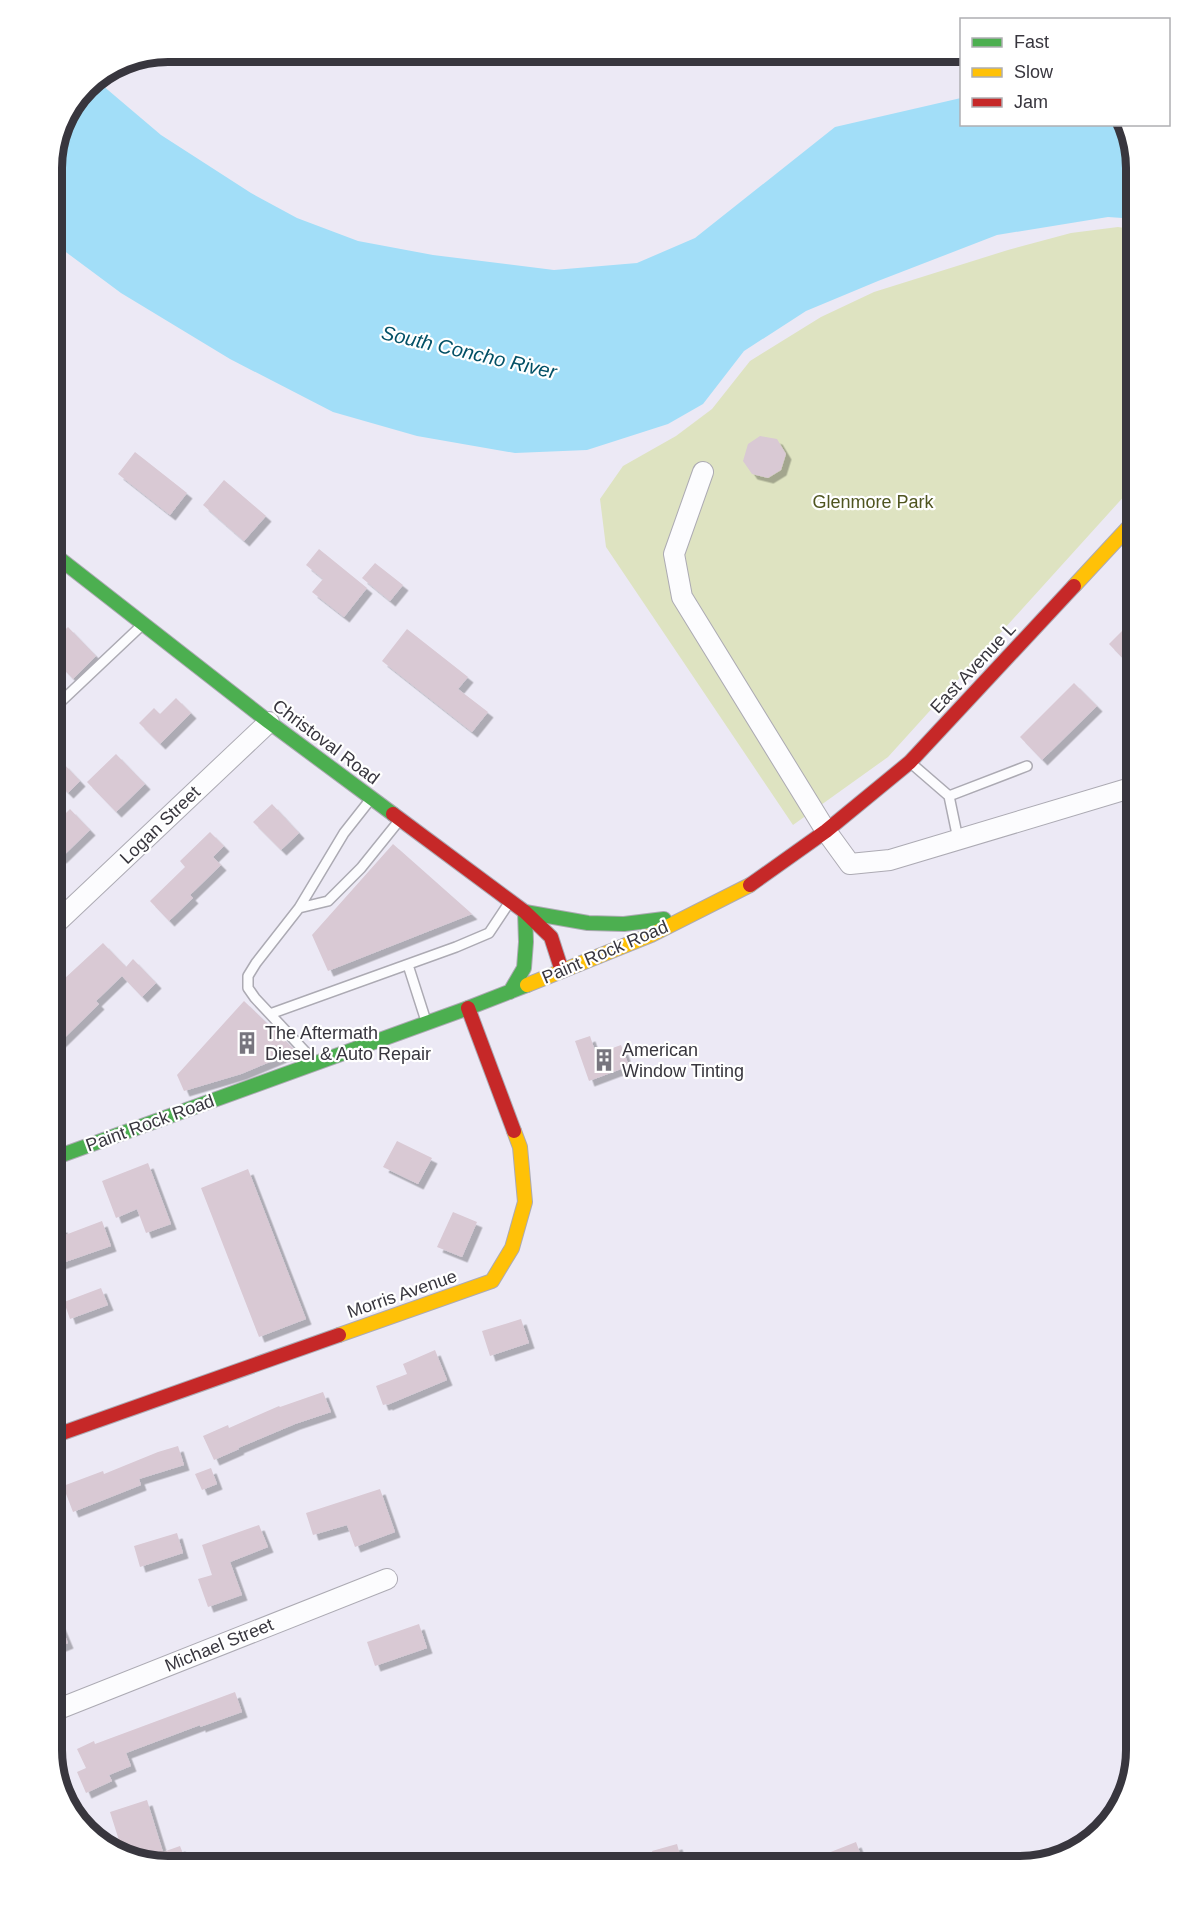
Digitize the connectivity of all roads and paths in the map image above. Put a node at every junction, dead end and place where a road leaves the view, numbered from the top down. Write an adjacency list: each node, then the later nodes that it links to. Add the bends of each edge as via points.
1 (703, 472): 13 (street, via 674,554 682,597)
2 (1126, 530): 7 (main road, East Avenue L)
3 (62, 561): 4 (main road, Christoval Road)
4 (143, 624): 5 (lane); 6 (main road, Christoval Road)
5 (62, 701)
6 (269, 722): 11 (main road, Christoval Road); 19 (street, Logan Street)
7 (910, 762): 10 (lane); 13 (main road, East Avenue L)
8 (1027, 766): 10 (lane)
9 (1126, 789): 14 (street)
10 (949, 796): 14 (lane)
11 (371, 798): 12 (main road, Christoval Road); 16 (lane, via 344,833)
12 (400, 819): 15 (main road, Christoval Road); 16 (lane, via 361,868 328,901)
13 (826, 831): 14 (street, via 850,864 890,860); 18 (main road, Paint Rock Road, via 748,886)
14 (958, 839)
15 (510, 901): 17 (main road, Christoval Road); 20 (lane, via 489,933)
16 (299, 908): 24 (lane, via 248,976 248,988)
17 (525, 912): 18 (main road, via 588,923 624,924); 21 (main road, Christoval Road, via 551,937); 22 (main road, via 524,968)
18 (687, 917): 21 (main road, Paint Rock Road)
19 (62, 918)
20 (408, 965): 24 (lane); 25 (lane)
21 (562, 971): 22 (main road, Paint Rock Road)
22 (510, 992): 23 (main road, Paint Rock Road)
23 (468, 1008): 25 (main road, Paint Rock Road); 28 (main road, Morris Avenue, via 520,1147 525,1202 512,1248 492,1281)
24 (270, 1014): 26 (lane)
25 (427, 1023): 26 (main road, Paint Rock Road)
26 (316, 1064): 27 (main road, Paint Rock Road)
27 (62, 1155)
28 (62, 1433)
29 (387, 1579): 30 (street, Michael Street)
30 (62, 1708)

